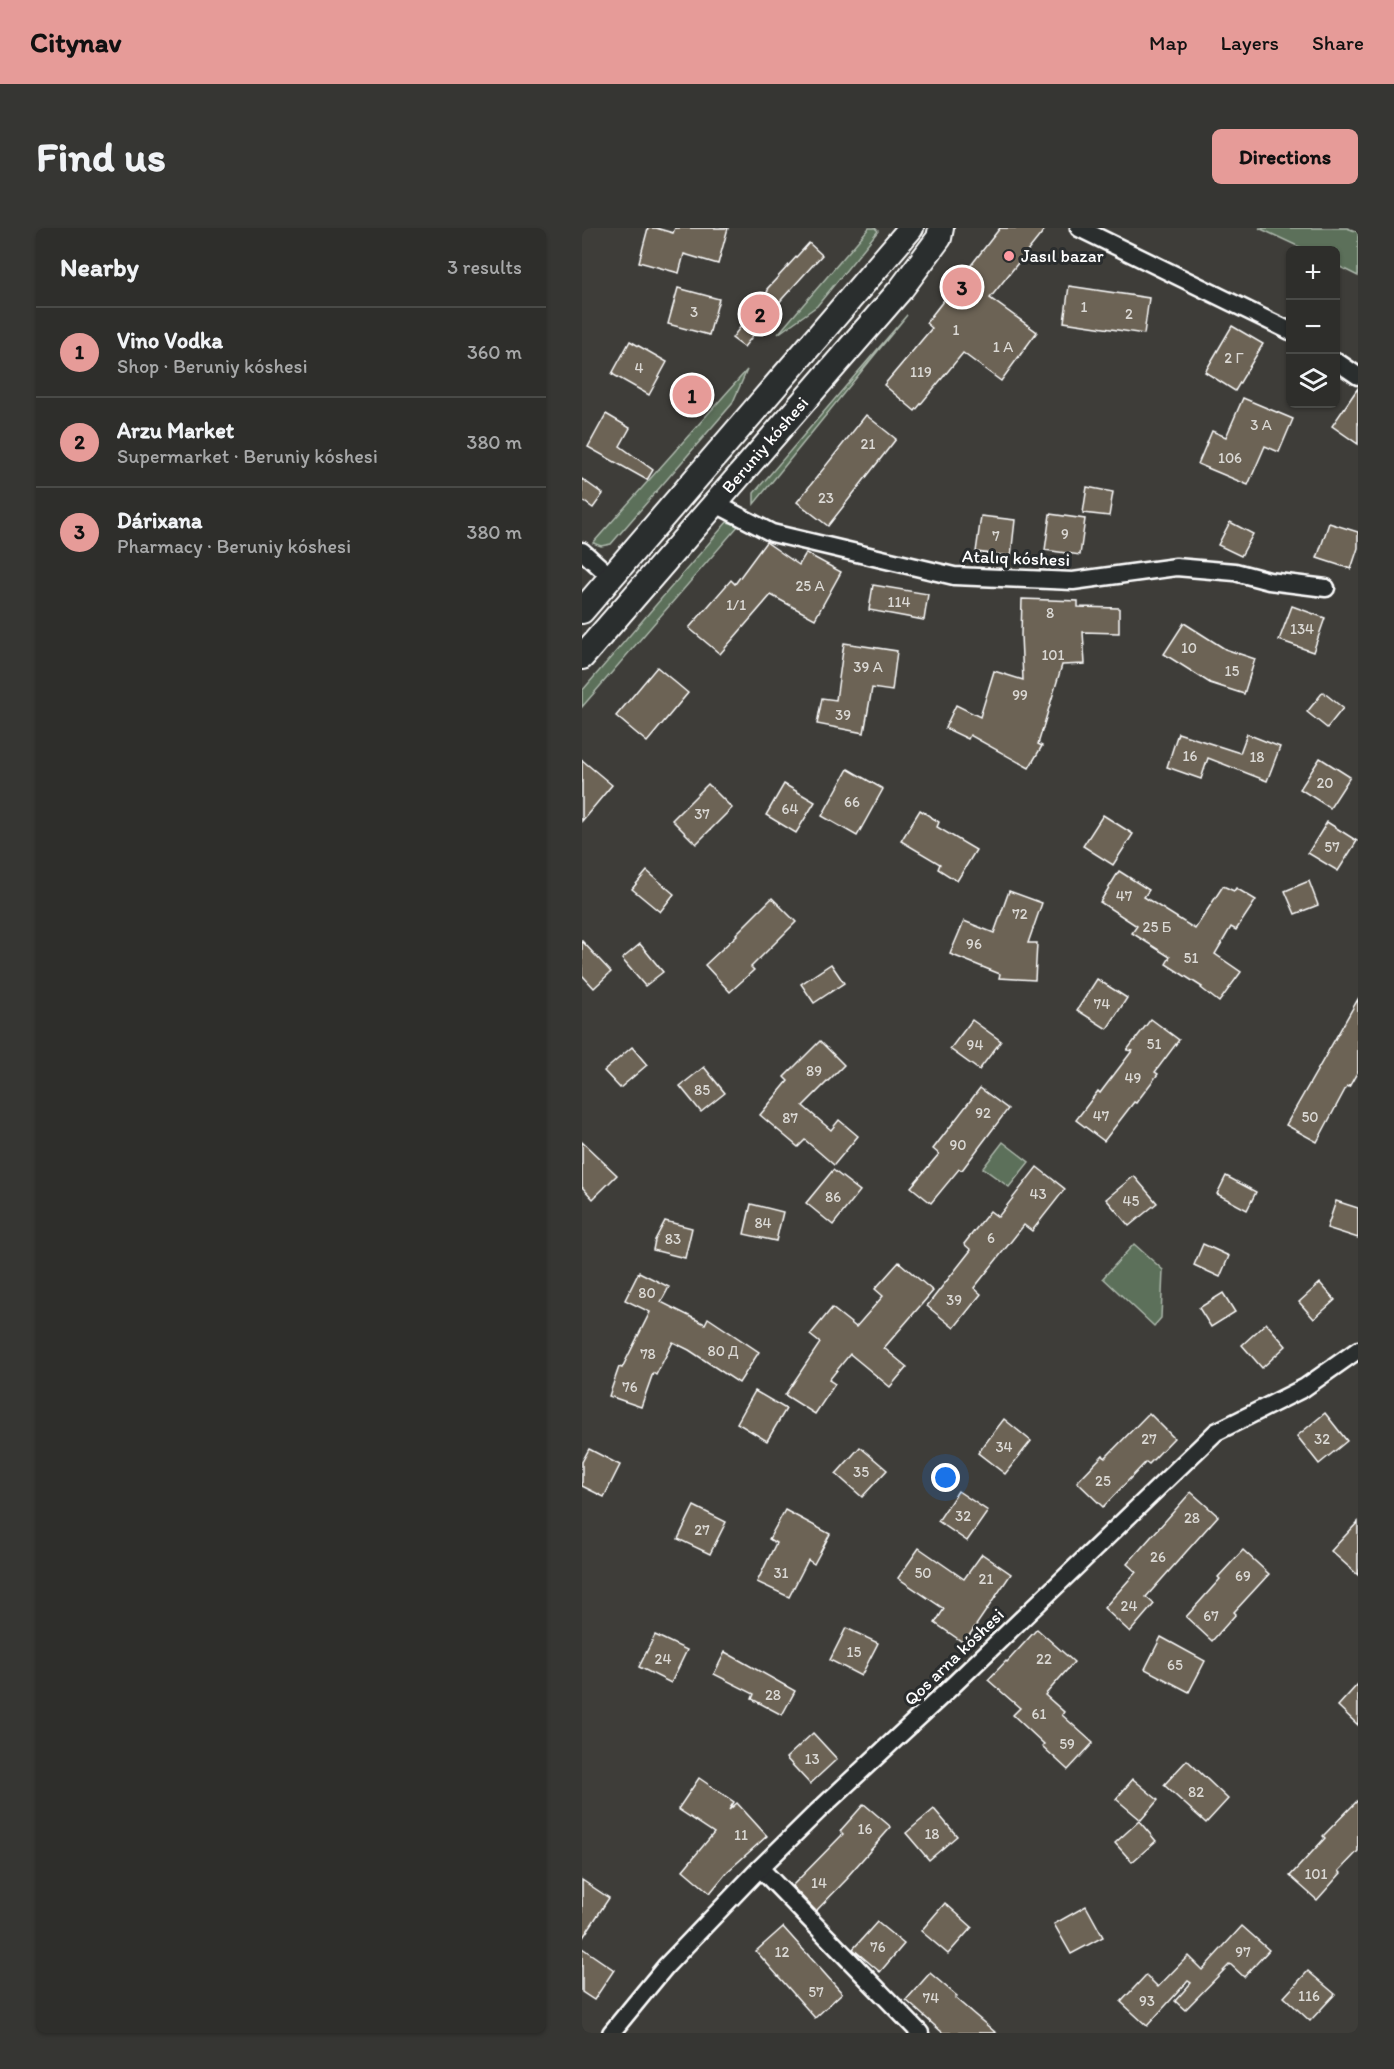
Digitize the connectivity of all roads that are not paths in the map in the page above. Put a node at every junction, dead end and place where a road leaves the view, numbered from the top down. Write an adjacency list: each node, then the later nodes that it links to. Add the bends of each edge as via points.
1 (911, 228): 9 (street, Beruniy kóshesi)
2 (940, 228): 7 (street, Beruniy kóshesi, via 939,238 901,289)
3 (1078, 228): 4 (street)
4 (1286, 329)
5 (1340, 364): 6 (street)
6 (1358, 376)
7 (714, 503): 10 (street, Atalıq kóshesi, via 772,533 954,576 1073,581 1176,567 1235,572); 12 (street, Beruniy kóshesi)
8 (582, 551): 9 (street)
9 (611, 577): 11 (street, Beruniy kóshesi)
10 (1326, 588)
11 (582, 611)
12 (582, 657)
13 (1358, 1350): 14 (street, Qos arna kóshesi, via 1304,1388 1216,1432)
14 (760, 1869): 15 (street, Qos arna kóshesi, via 666,1966); 16 (street)
15 (611, 2033)
16 (920, 2033)

